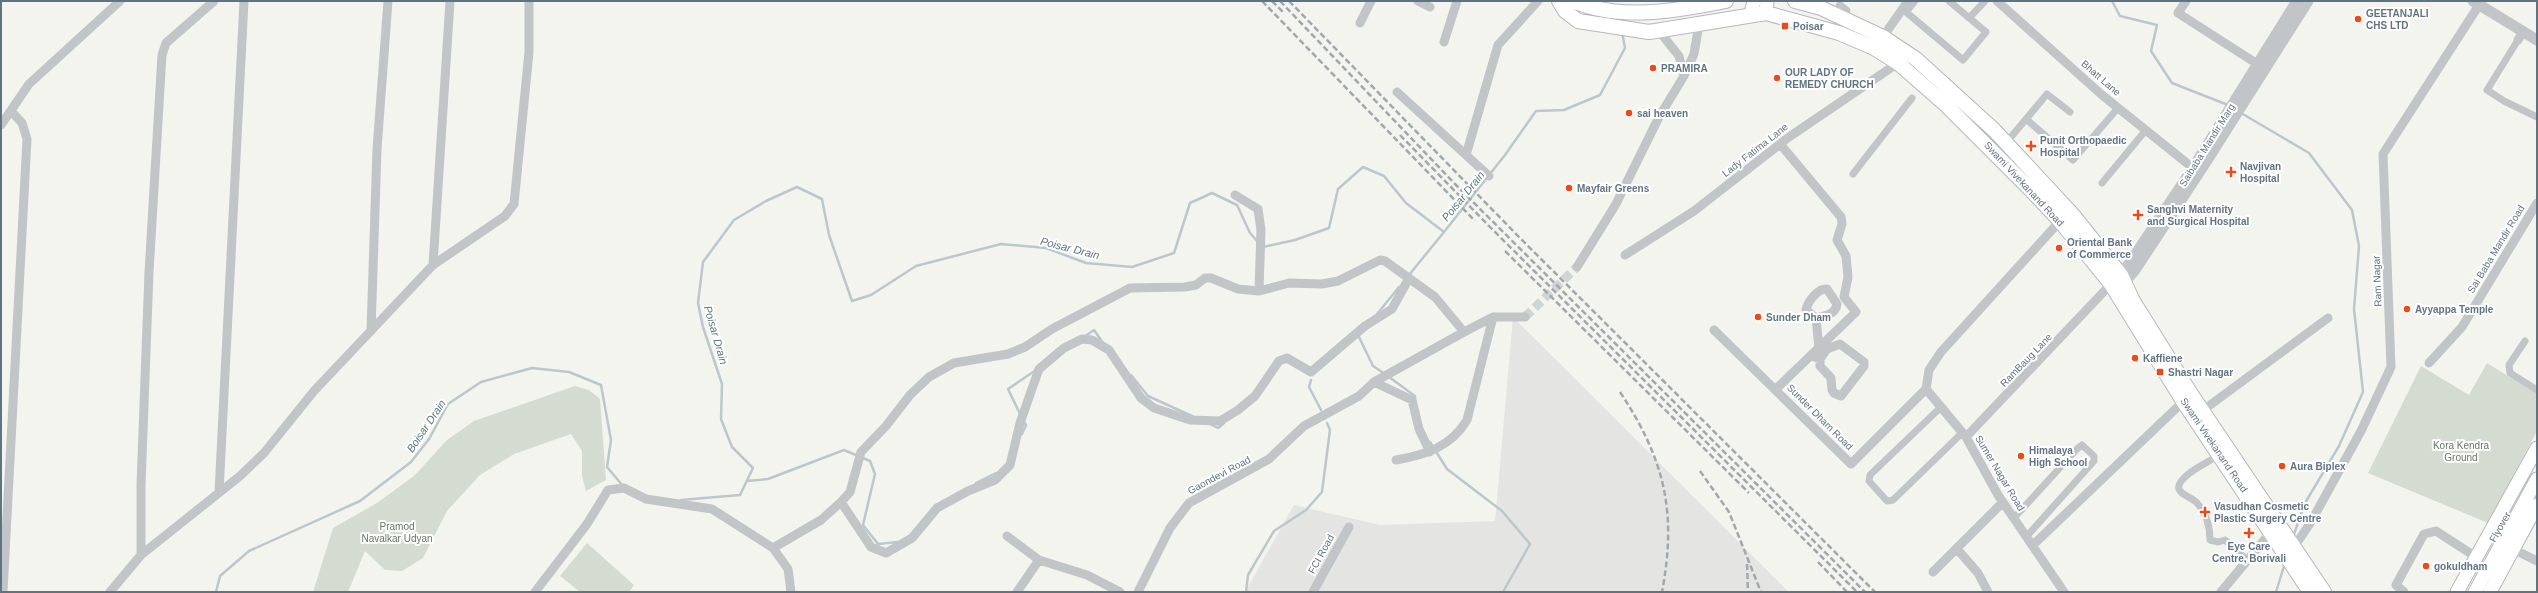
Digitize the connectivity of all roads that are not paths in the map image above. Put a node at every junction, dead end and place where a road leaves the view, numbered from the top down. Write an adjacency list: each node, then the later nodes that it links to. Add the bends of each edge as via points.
1 (120, 1): 43 (street, via 29,84)
2 (214, 1): 104 (street, via 178,30 166,43 162,55 149,272 141,477)
3 (244, 1): 90 (street)
4 (388, 1): 70 (street, via 377,149)
5 (450, 1): 60 (street)
6 (529, 1): 60 (street, via 529,52 514,204 505,216)
7 (1371, 1): 29 (street)
8 (1418, 1): 25 (street)
9 (1457, 1): 35 (street)
10 (1538, 1): 51 (street, via 1498,45)
11 (1558, 1): 31 (main road, Swami Vivekanand Road, via 1565,11 1578,21)
12 (1573, 1): 24 (main road, via 1589,8 1648,12)
13 (1726, 1): 24 (main road)
14 (1795, 1): 33 (main road, Swami Vivekanand Road, via 1842,12)
15 (1908, 1): 33 (street)
16 (1915, 1): 28 (street, via 1906,12 1962,60 1986,32)
17 (1949, 1): 28 (street)
18 (1985, 1): 28 (street)
19 (1998, 1): 41 (street, Bhatt Lane)
20 (2186, 1): 37 (street, via 2178,13)
21 (2297, 1): 37 (street, Saibaba Mandir Marg)
22 (2308, 1): 37 (street, Saibaba Mandir Marg)
23 (2476, 3): 32 (street); 101 (street, Ram Nagar, via 2383,154 2391,367 2361,431 2311,522)
24 (1690, 5)
25 (1430, 7)
26 (1753, 7): 27 (main road, Swami Vivekanand Road); 30 (main road, Swami Vivekanand Road)
27 (1767, 7): 36 (main road, Swami Vivekanand Road, via 1839,33 1874,48)
28 (1970, 17)
29 (1360, 24)
30 (1699, 24): 31 (main road, Swami Vivekanand Road); 38 (street, via 1694,54)
31 (1654, 31): 38 (street, via 1679,56)
32 (2520, 36): 34 (street); 45 (street, via 2488,90)
33 (1883, 37): 49 (main road, Swami Vivekanand Road, via 1916,59)
34 (2537, 40)
35 (1444, 42)
36 (1898, 63): 50 (street, Lady Fatima Lane); 58 (main road, Swami Vivekanand Road, via 1980,138)
37 (2261, 67): 42 (street, Saibaba Mandir Marg)
38 (1684, 76): 61 (street, via 1659,117 1616,204)
39 (1397, 92): 51 (street)
40 (1912, 98): 53 (street)
41 (2118, 108): 46 (street, via 2073,160); 48 (street, Bhatt Lane)
42 (2235, 109): 52 (street, Saibaba Mandir Marg); 63 (street, Saibaba Mandir Marg)
43 (11, 111): 47 (street); 111 (street, via 22,123 27,139)
44 (2070, 112): 46 (street, via 2047,94)
45 (2537, 117)
46 (2026, 119): 49 (street)
47 (1, 125)
48 (2146, 130): 52 (street, Bhatt Lane); 55 (street)
49 (2006, 143): 63 (main road, Swami Vivekanand Road, via 2082,225)
50 (1780, 144): 59 (street, Lady Fatima Lane, via 1694,211); 73 (street, via 1841,218 1837,240 1846,256 1848,277 1844,297 1856,312)
51 (1466, 155): 54 (street)
52 (2193, 168): 63 (street, Saibaba Mandir Marg)
53 (1853, 174)
54 (1489, 176)
55 (2102, 183)
56 (1235, 195): 64 (street, via 1258,210 1261,230)
57 (2537, 202): 75 (street, Sai Baba Mandir Road, via 2462,327)
58 (2060, 222): 63 (main road, Swami Vivekanand Road); 78 (street, via 1940,352 1929,370)
59 (1626, 255)
60 (433, 265): 70 (street)
61 (1577, 267)
62 (1413, 280): 64 (street, via 1380,260 1338,281 1322,284 1289,283); 71 (street, via 1435,297); 91 (street, via 1392,309 1365,326 1311,372 1287,358 1279,361 1255,396 1220,420 1190,420 1154,408 1141,398 1102,343 1082,339 1064,348 1039,368 1020,422 1010,465 995,480 968,490 937,508 912,538 886,553 871,547)
63 (2118, 283): 80 (main road, Swami Vivekanand Road, via 2133,301); 83 (street, RamBaug Lane)
64 (1259, 291): 91 (street, via 1238,289 1211,278 1204,278 1196,285 1184,287 1130,288 1052,329 1025,347 1003,355 944,367 910,395 886,426 861,452 850,492)
65 (1493, 317): 66 (street); 71 (street); 85 (street, via 1467,420 1463,428 1440,449)
66 (1526, 317)
67 (1816, 318): 73 (street)
68 (2328, 318): 82 (street)
69 (1714, 330): 77 (street, Sunder Dham Road)
70 (371, 331): 90 (street, via 314,392 264,453)
71 (1464, 332): 76 (street)
72 (2525, 340): 79 (street, via 2509,365 2510,373)
73 (1819, 349): 74 (street)
74 (1816, 357): 74 (street, via 1840,344 1864,362 1864,366 1841,396 1838,396 1832,390 1831,378); 77 (street)
75 (2429, 363)
76 (1374, 382): 85 (street, via 1412,400 1419,429); 117 (street, Gaondevi Road, via 1359,396 1304,426 1269,459 1189,503 1170,528)
77 (1776, 389): 78 (street, Sunder Dham Road, via 1851,464)
78 (1926, 389): 81 (street, Sumer Nagar Road)
79 (2537, 390)
80 (2187, 398): 82 (main road, Swami Vivekanand Road); 86 (main road, Swami Vivekanand Road); 99 (street)
81 (1940, 408): 83 (street, Sumer Nagar Road); 83 (street, via 1870,475 1869,481 1887,501 1893,500)
82 (2202, 411): 101 (main road, Swami Vivekanand Road)
83 (1964, 435): 92 (street, Sumer Nagar Road)
84 (2537, 448): 105 (main road)
85 (1430, 452): 87 (street)
86 (2219, 454): 96 (main road, Swami Vivekanand Road); 107 (street, via 2186,476 2179,484 2179,490 2186,498 2196,502 2209,523 2210,540 2225,540)
87 (1396, 460)
88 (2537, 461): 125 (main road, Flyover)
89 (2537, 480): 126 (main road, Flyover)
90 (219, 492): 104 (street)
91 (841, 502): 100 (street, via 820,520)
92 (2003, 502): 94 (street, Sumer Nagar Road); 102 (street)
93 (2537, 505): 103 (main road)
94 (2014, 518): 98 (street, Sumer Nagar Road); 98 (street, via 2082,445 2094,456 2094,461)
95 (1349, 527): 118 (street, FCI Road)
96 (2271, 532): 101 (main road, Swami Vivekanand Road); 107 (street)
97 (1007, 536): 106 (street)
98 (2027, 536): 99 (street, Sumer Nagar Road)
99 (2033, 545): 120 (street, Sumer Nagar Road)
100 (773, 548): 113 (street, via 712,509 646,499 624,488 608,490 587,524); 114 (street, via 788,569)
101 (2290, 548): 121 (main road, Swami Vivekanand Road); 122 (main road, Swami Vivekanand Road)
102 (1957, 549): 109 (street); 119 (street, via 1978,573)
103 (2513, 550): 108 (street); 127 (main road)
104 (141, 555): 112 (street)
105 (2476, 557): 123 (street, via 2436,531 2429,531 2424,534 2396,585); 124 (main road)
106 (1039, 560): 115 (street); 116 (street, via 1087,575)
107 (2247, 560): 110 (street)
108 (2537, 561)
109 (1933, 572)
110 (2224, 591)
111 (3, 592)
112 (110, 592)
113 (536, 592)
114 (791, 592)
115 (1017, 592)
116 (1120, 592)
117 (1138, 592)
118 (1313, 592)
119 (1988, 592)
120 (2064, 592)
121 (2310, 592)
122 (2324, 592)
123 (2404, 592)
124 (2457, 592)
125 (2464, 592)
126 (2475, 592)
127 (2490, 592)

